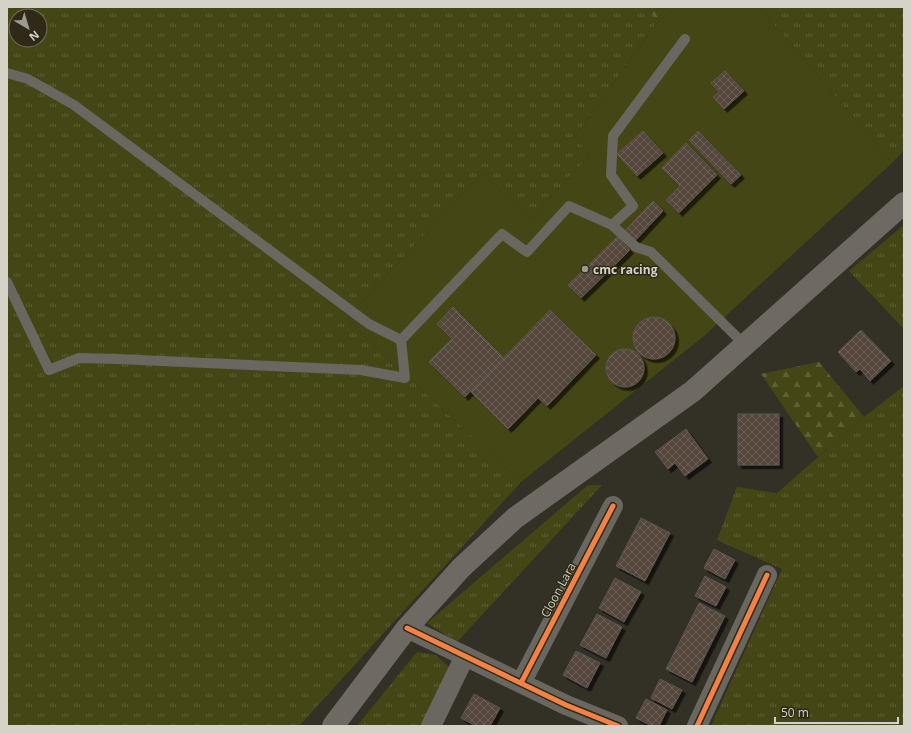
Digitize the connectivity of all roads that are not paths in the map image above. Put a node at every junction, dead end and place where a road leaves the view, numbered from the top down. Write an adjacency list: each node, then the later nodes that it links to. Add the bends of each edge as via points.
1 (685, 39): 4 (lane, via 613,136 611,175 633,206)
2 (7, 73): 6 (lane, via 28,79 74,105 369,324)
3 (904, 203): 7 (main road)
4 (612, 225): 6 (lane, via 569,206 527,252 502,234); 7 (lane, via 636,247 651,252)
5 (7, 282): 6 (lane, via 49,370 79,358 360,370 405,378)
6 (401, 340)
7 (745, 345): 10 (main road, via 693,391 515,518 461,568)
8 (613, 506): 12 (street, Cloon Lara)
9 (767, 575): 16 (street)
10 (407, 628): 11 (street); 13 (main road)
11 (465, 656): 12 (street); 14 (street)
12 (521, 683): 15 (street)
13 (333, 726)
14 (430, 726)
15 (618, 726)
16 (696, 726)

